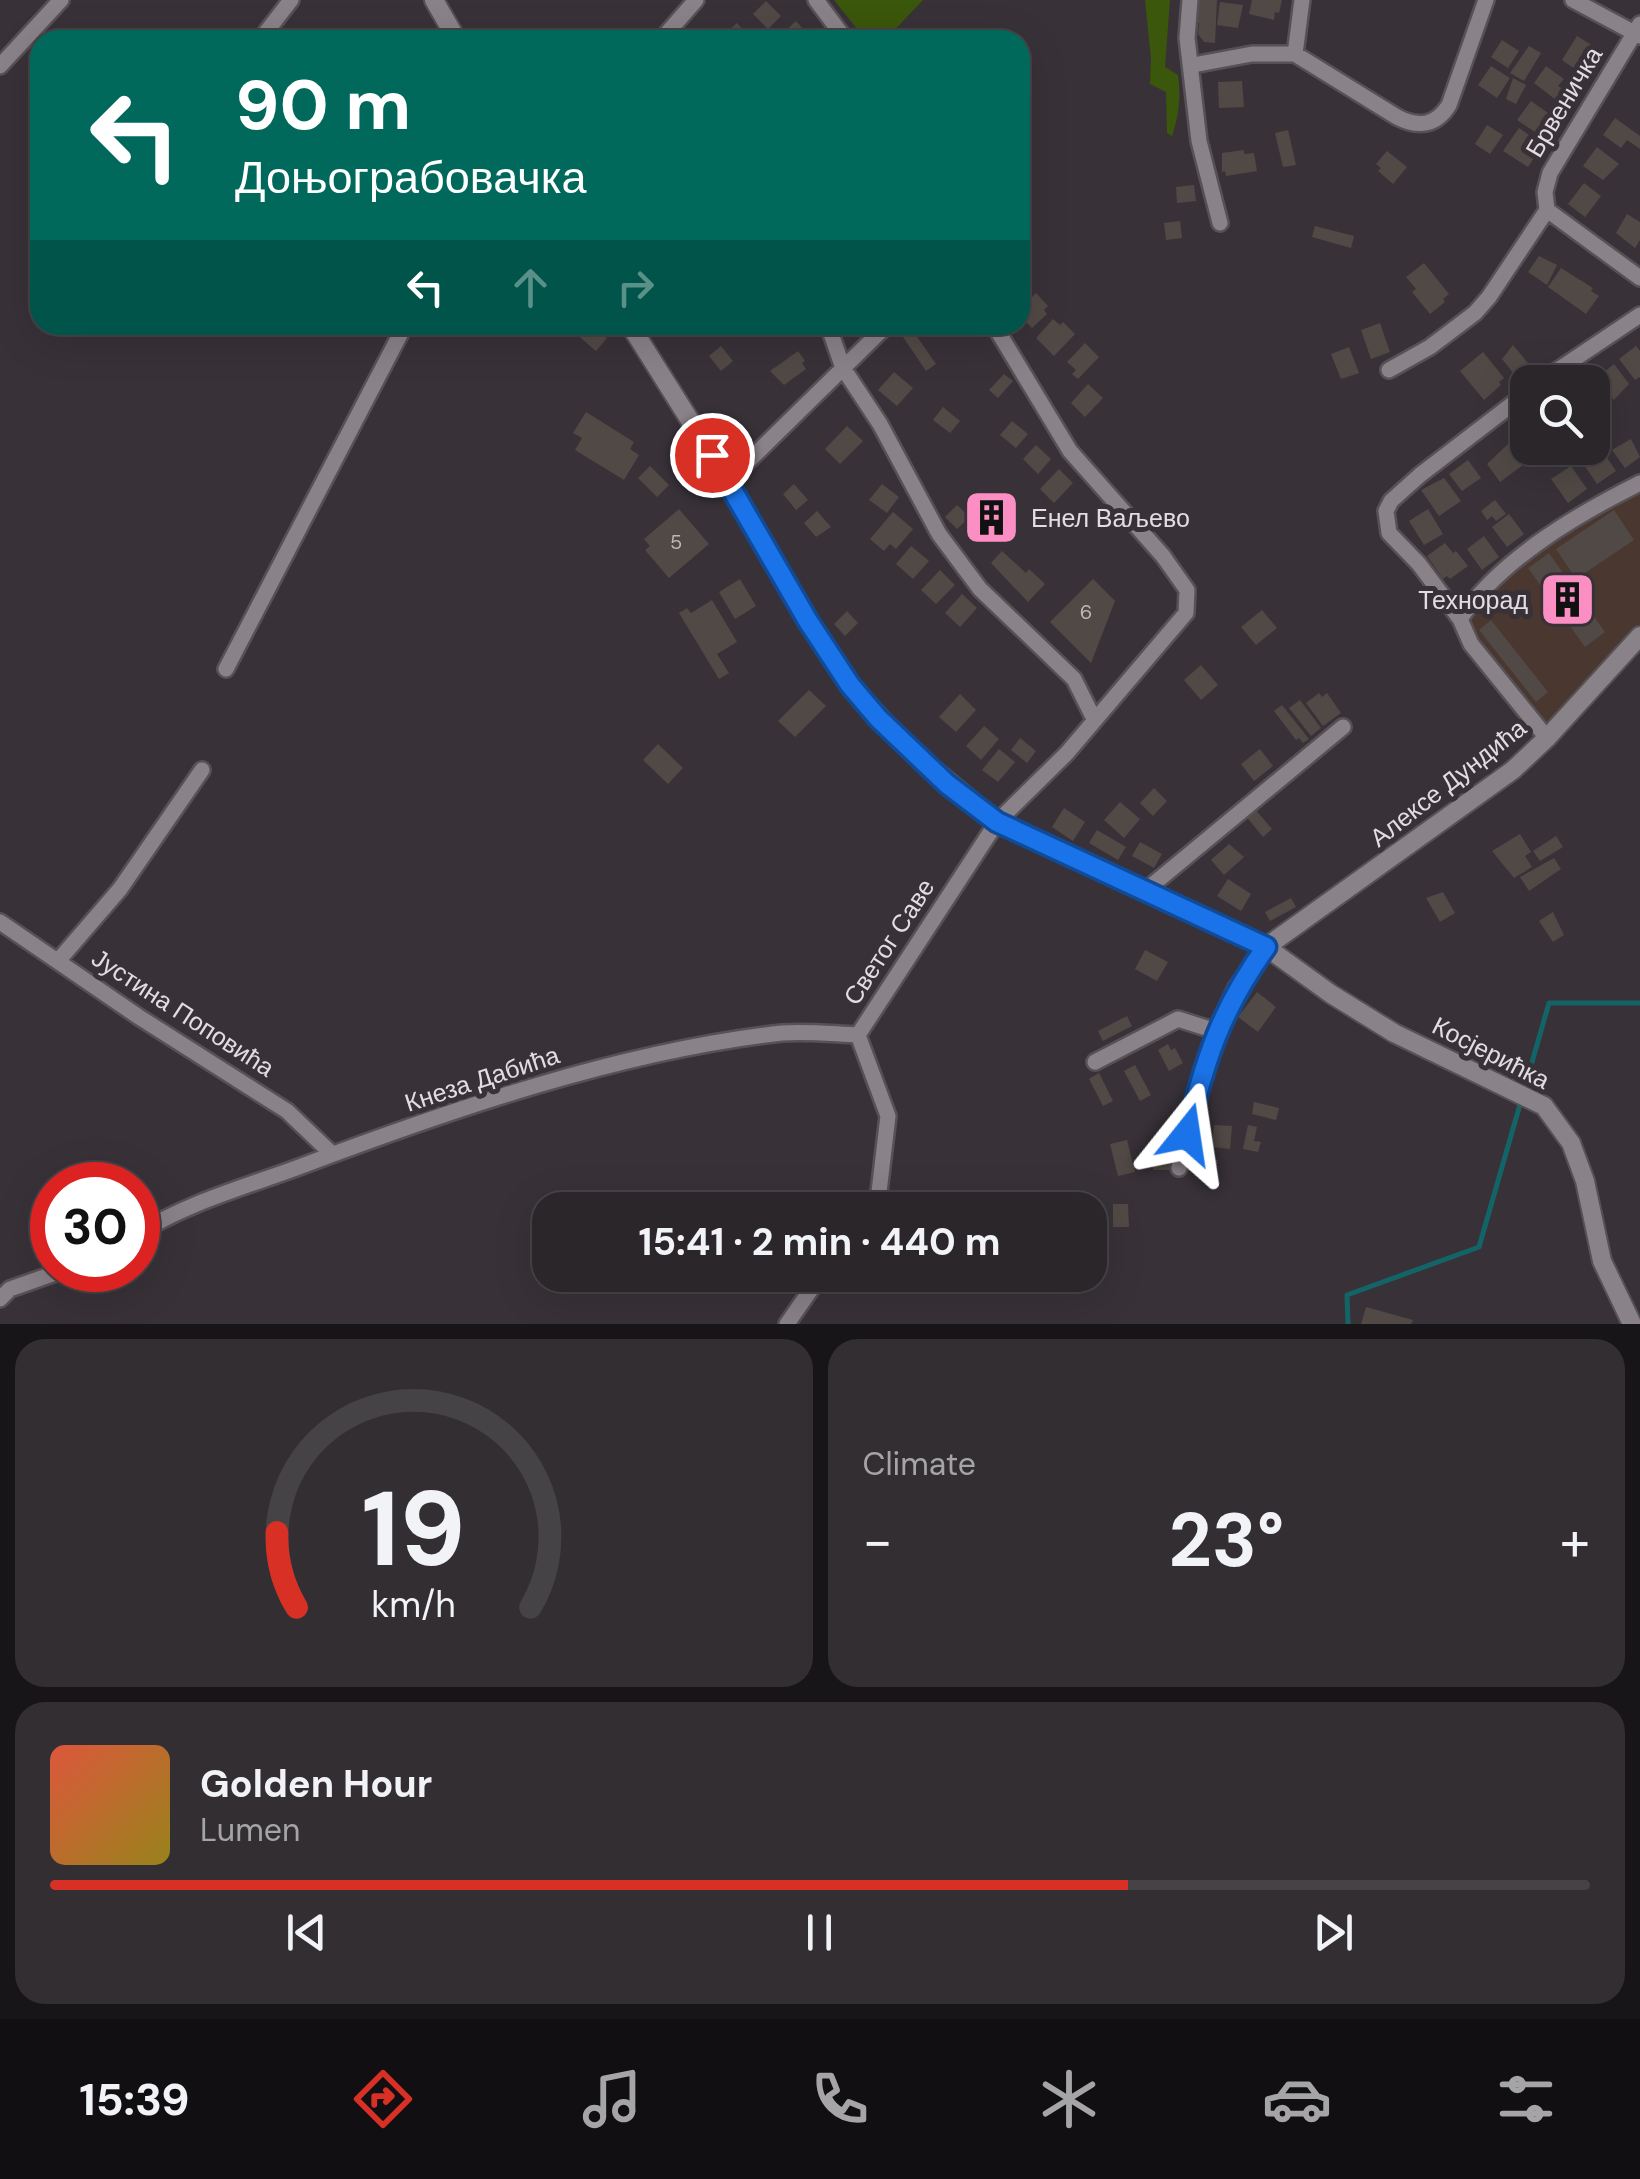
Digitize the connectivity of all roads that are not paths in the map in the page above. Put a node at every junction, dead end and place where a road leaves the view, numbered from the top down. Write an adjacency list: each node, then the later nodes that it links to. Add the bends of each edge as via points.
1 (61, 0): 10 (street)
2 (291, 0): 11 (street)
3 (434, 0): 12 (street)
4 (696, 0): 13 (street)
5 (816, 0): 14 (street)
6 (1190, 0): 18 (street)
7 (1302, 0): 17 (street)
8 (1486, 0): 17 (street, via 1450,105 1428,124 1396,117)
9 (1573, 0): 15 (street)
10 (33, 30)
11 (268, 30)
12 (450, 30)
13 (669, 30)
14 (838, 30)
15 (1638, 31): 20 (street, Брвеничка, via 1550,174)
16 (30, 34): 19 (street)
17 (1295, 54): 18 (street)
18 (1193, 65): 21 (street, via 1199,141)
19 (0, 66)
20 (1548, 210): 22 (street); 31 (street, via 1474,313)
21 (1220, 223)
22 (1640, 278)
23 (1640, 315): 29 (street)
24 (401, 335): 37 (street)
25 (636, 335): 33 (street, Косјерићка)
26 (831, 335): 30 (street)
27 (877, 335): 30 (street)
28 (1000, 335): 38 (street, Светог Саве, via 1070,451 1163,556 1188,596 1186,612)
29 (1565, 365)
30 (843, 368): 33 (street); 38 (street, via 956,558 1074,679)
31 (1389, 370)
32 (1510, 406): 35 (street, via 1420,475 1386,511 1389,533)
33 (728, 481): 42 (street, Косјерићка, via 850,685 909,750)
34 (1640, 483): 35 (street, via 1511,566)
35 (1460, 619): 40 (street, via 1472,644)
36 (1640, 636): 40 (street, Алексе Дундића)
37 (226, 669)
38 (1094, 720): 42 (street, Светог Саве)
39 (1342, 727): 43 (street)
40 (1547, 738): 45 (street, Алексе Дундића, via 1475,799)
41 (202, 770): 46 (street, via 120,889)
42 (997, 822): 43 (street, Косјерићка); 48 (street, Светог Саве)
43 (1146, 891): 45 (street, Косјерићка)
44 (0, 922): 46 (street, Јустина Поповића)
45 (1266, 947): 47 (street); 58 (street, Косјерићка, via 1394,1034 1544,1106 1571,1142 1602,1260)
46 (58, 960): 50 (street, Јустина Поповића, via 288,1112)
47 (1216, 1031): 49 (street, via 1178,1019); 51 (street)
48 (858, 1034): 50 (street, Кнеза Дабића, via 784,1033 647,1058); 52 (street, Светог Саве, via 888,1116)
49 (1094, 1062)
50 (332, 1154): 53 (street, Кнеза Дабића)
51 (1179, 1168)
52 (879, 1192)
53 (160, 1220)
54 (30, 1282): 56 (street)
55 (809, 1292): 57 (street)
56 (0, 1300)
57 (787, 1324)
58 (1632, 1324)

